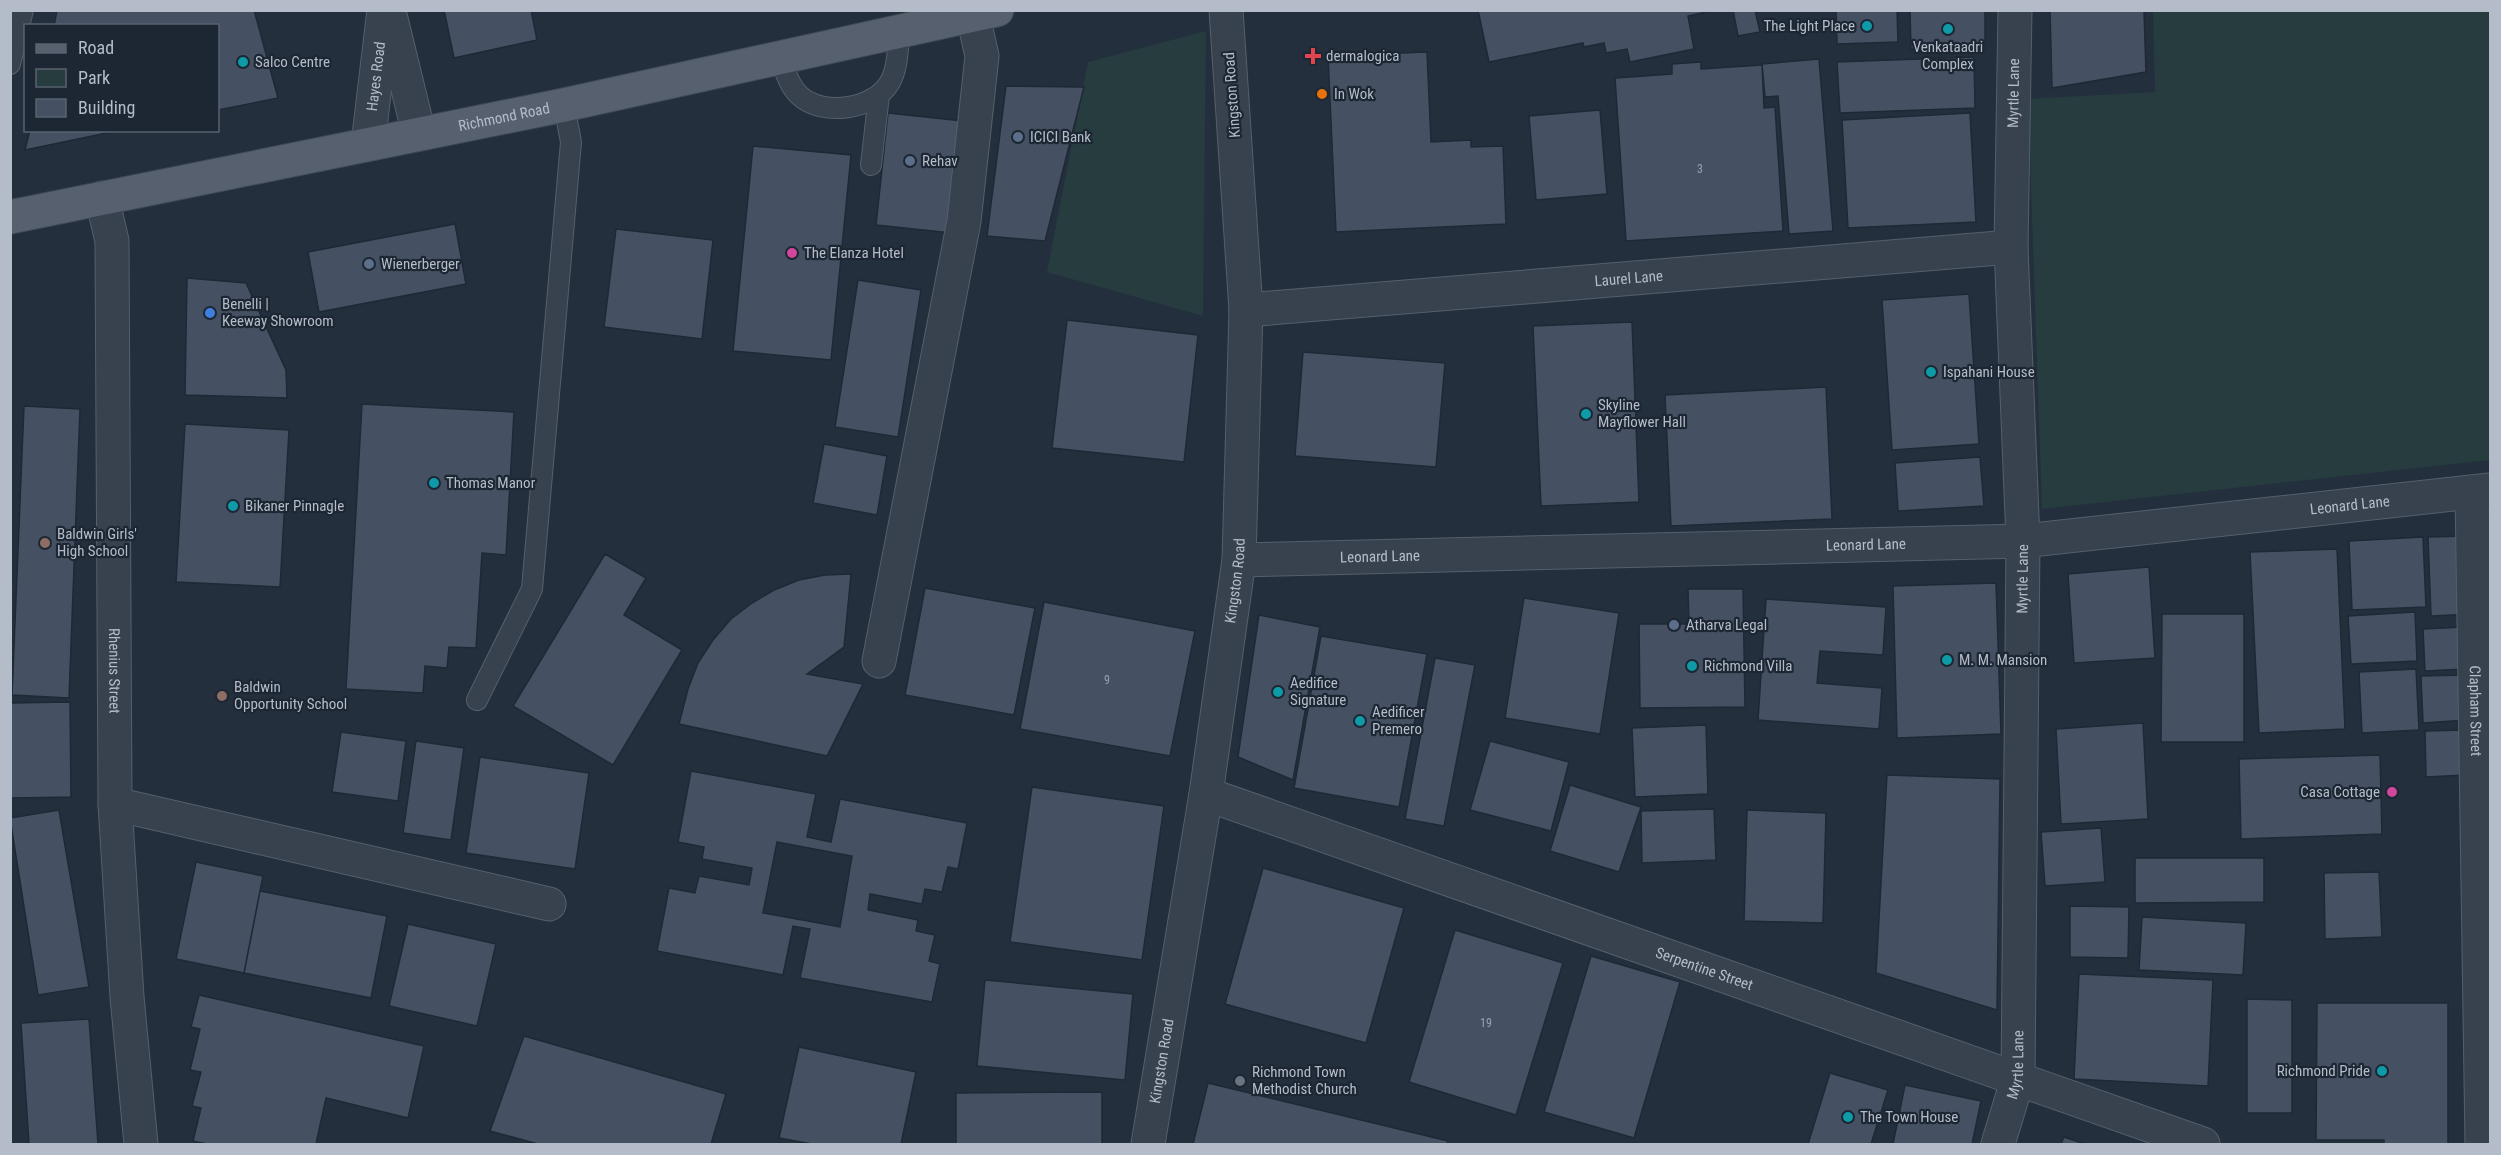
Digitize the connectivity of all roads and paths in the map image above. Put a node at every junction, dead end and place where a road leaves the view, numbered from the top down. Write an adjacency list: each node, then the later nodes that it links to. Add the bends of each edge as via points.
1 (23, 10): 9 (lane)
2 (384, 10): 13 (street, Hayes Road)
3 (389, 10): 12 (street, Hayes Road)
4 (1226, 10): 18 (street, Kingston Road)
5 (2015, 10): 17 (street, Myrtle Lane)
6 (985, 13): 7 (main road, Richmond Road); 22 (street, via 964,220)
7 (899, 32): 8 (main road, Richmond Road); 10 (lane, via 894,74)
8 (780, 58): 10 (lane, via 798,95 811,104 842,107); 11 (main road, Richmond Road)
9 (10, 64)
10 (879, 95): 14 (lane)
11 (564, 105): 12 (main road, Richmond Road); 23 (lane, via 571,142 532,589)
12 (419, 134): 13 (main road, Richmond Road)
13 (368, 144): 15 (main road, Richmond Road)
14 (871, 165)
15 (102, 198): 16 (main road, Richmond Road); 25 (street, Rhenius Street, via 112,241)
16 (10, 217)
17 (2012, 247): 18 (street, Laurel Lane); 20 (street, Myrtle Lane)
18 (1246, 310): 21 (street, Kingston Road)
19 (2481, 491): 20 (street, Leonard Lane); 32 (street, Clapham Street)
20 (2024, 541): 21 (street, Leonard Lane); 27 (street, Myrtle Lane)
21 (1239, 560): 24 (street, Kingston Road)
22 (879, 661)
23 (477, 700)
24 (1206, 794): 27 (street, Serpentine Street); 29 (street, Kingston Road)
25 (115, 804): 26 (street); 28 (street, Rhenius Street)
26 (549, 904)
27 (2018, 1078): 30 (street, Myrtle Lane); 31 (street, Serpentine Street)
28 (141, 1144)
29 (1148, 1144)
30 (1998, 1144)
31 (2203, 1144)
32 (2482, 1144)

